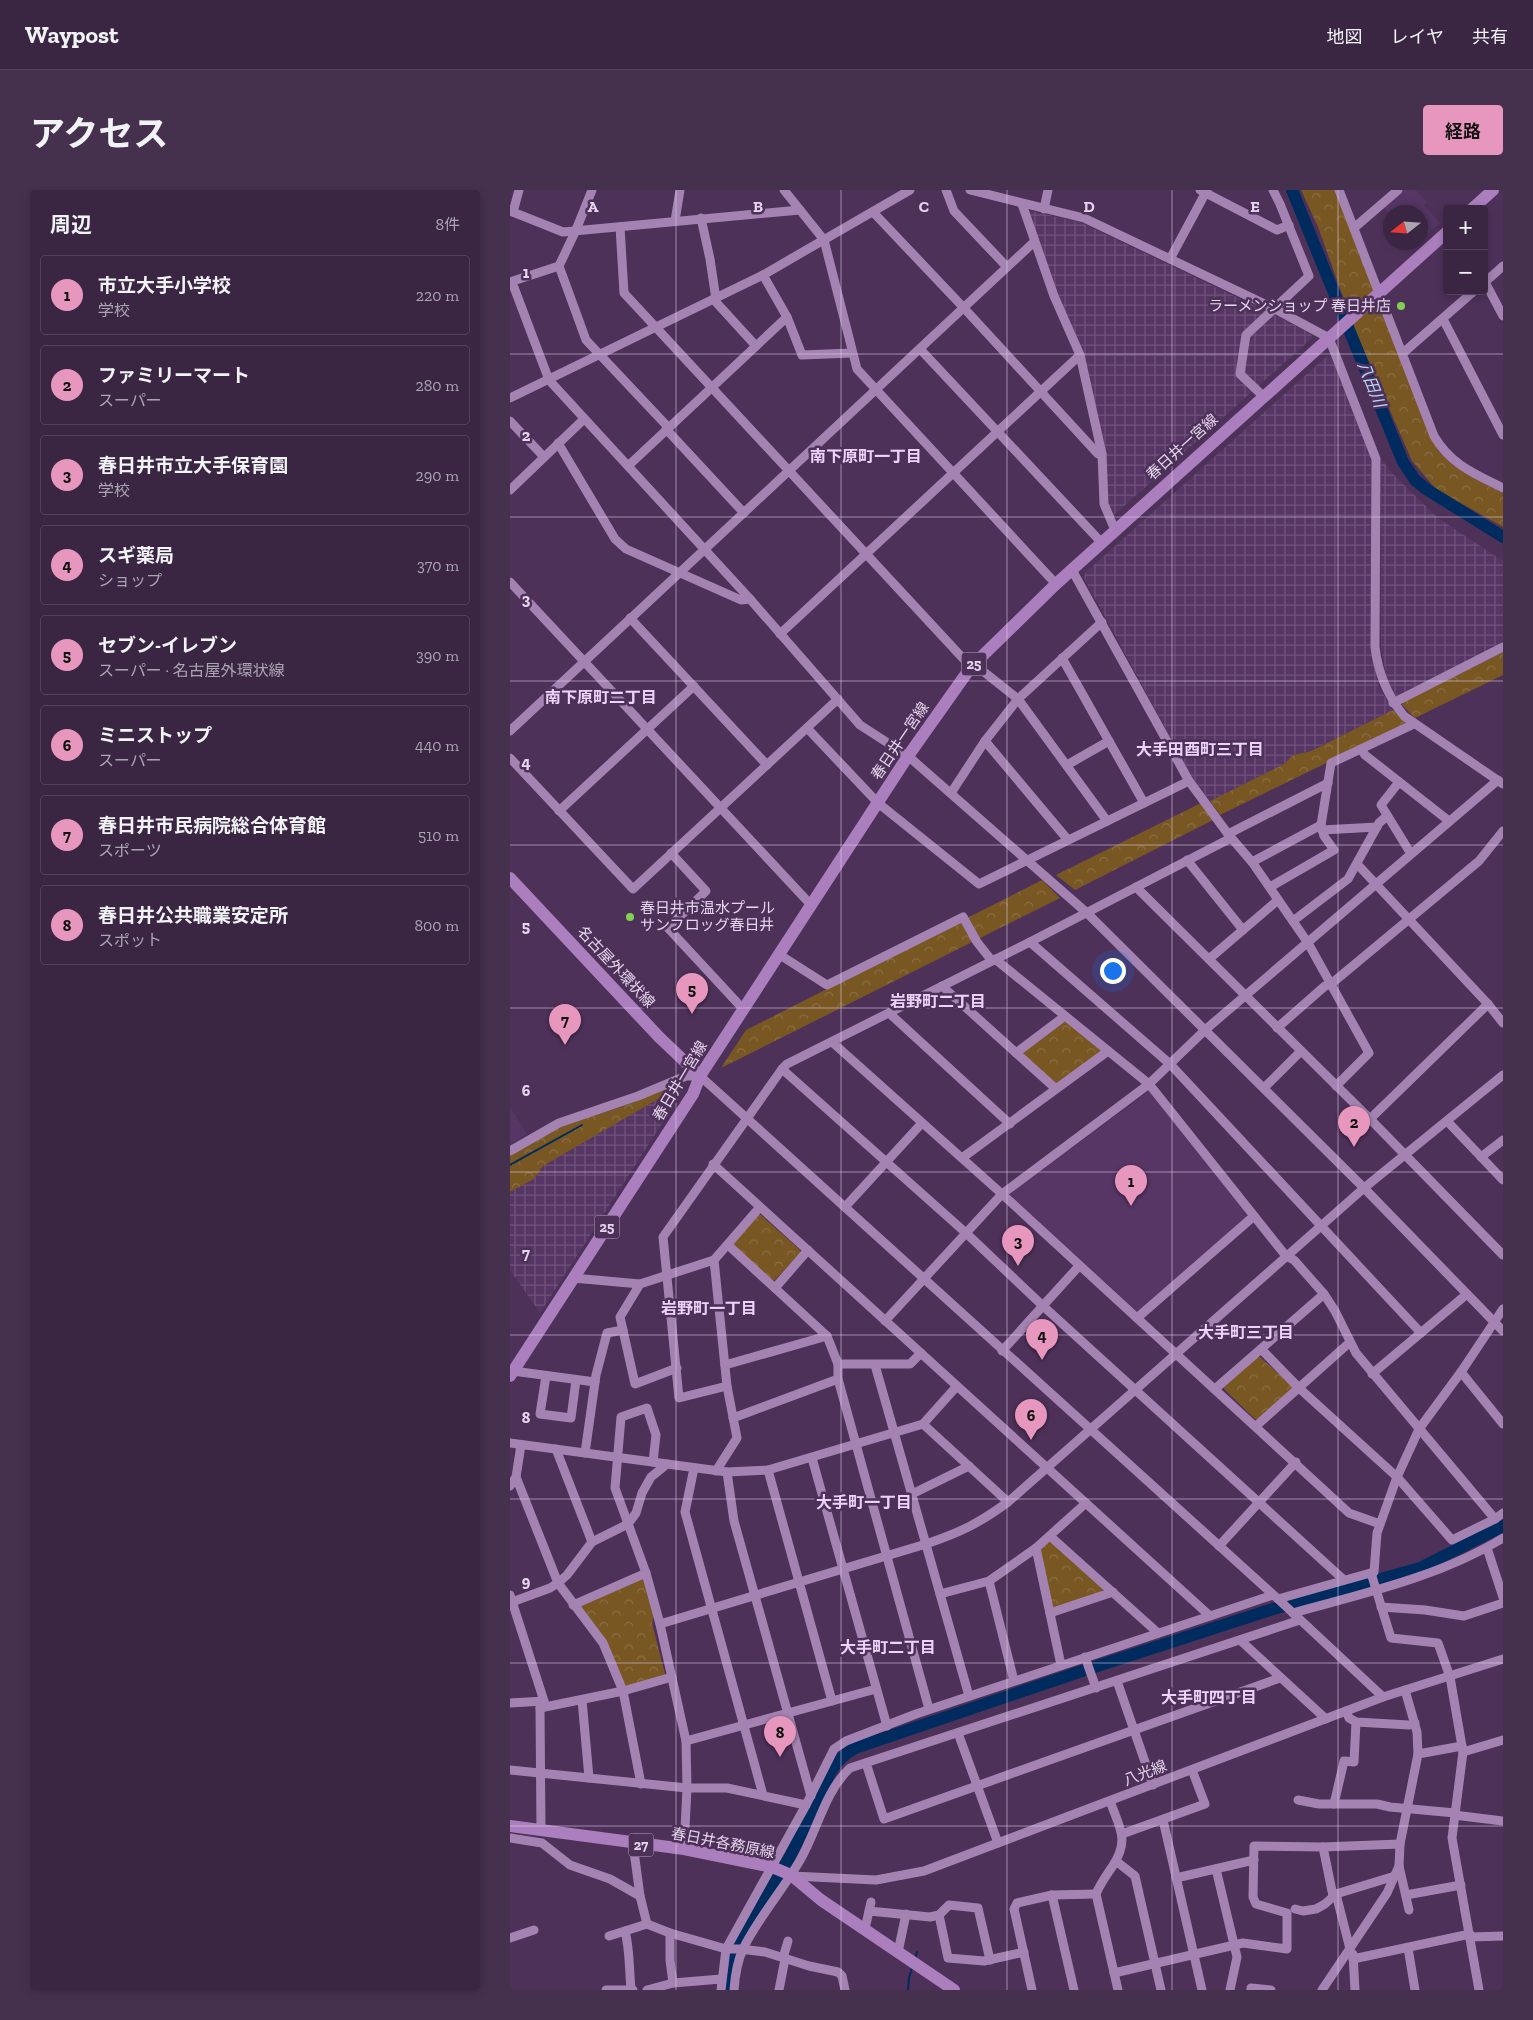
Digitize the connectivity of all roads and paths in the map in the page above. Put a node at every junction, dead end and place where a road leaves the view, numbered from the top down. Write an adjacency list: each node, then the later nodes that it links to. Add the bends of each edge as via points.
1 (519, 190): 18 (street)
2 (592, 190): 25 (street)
3 (680, 190): 21 (street)
4 (784, 190): 17 (street)
5 (910, 190): 19 (street)
6 (946, 190): 32 (street, via 954,211)
7 (970, 190): 14 (street)
8 (1048, 190): 16 (street)
9 (1273, 190): 22 (street)
10 (1340, 190): 24 (street)
11 (1398, 190): 24 (street)
12 (1493, 190): 15 (main road)
13 (1204, 191): 22 (street, via 1277,230); 29 (street)
14 (1022, 204): 16 (street); 28 (street)
15 (1476, 205)
16 (1044, 209): 29 (street, via 1084,218)
17 (800, 210): 20 (street); 27 (street)
18 (512, 211): 25 (street, via 555,230)
19 (872, 212): 27 (street); 40 (street)
20 (702, 218): 21 (street); 39 (street)
21 (675, 221): 23 (street)
22 (1289, 225): 41 (street, via 1309,276)
23 (620, 227): 25 (street); 45 (street, via 624,293)
24 (1354, 228): 37 (street)
25 (576, 230): 30 (street)
26 (1443, 236): 37 (main road, 春日井一宮線 / 25)
27 (824, 240): 33 (street); 49 (street)
28 (1034, 242): 32 (street); 52 (street)
29 (1170, 259): 41 (street)
30 (559, 266): 35 (street); 51 (street, via 586,340)
31 (1503, 266): 34 (street)
32 (1007, 267): 40 (street)
33 (763, 275): 39 (street); 43 (street)
34 (1488, 279)
35 (511, 282): 53 (street)
36 (1488, 288): 42 (street)
37 (1377, 294): 46 (main road, 春日井一宮線 / 25); 50 (street)
38 (1469, 295): 44 (street)
39 (715, 299): 45 (street); 47 (street)
40 (964, 307): 48 (street); 56 (street)
41 (1274, 310): 46 (street); 57 (street, via 1246,336 1240,374)
42 (1503, 316)
43 (787, 317): 47 (street); 49 (street, via 802,355)
44 (1442, 319): 50 (street); 63 (street)
45 (656, 328): 51 (street); 54 (street)
46 (1333, 334): 57 (main road, 春日井一宮線 / 25); 92 (street, via 1376,459 1375,647 1377,666)
47 (756, 346): 54 (street)
48 (920, 349): 55 (street); 62 (street)
49 (852, 353): 55 (street, via 857,370)
50 (1403, 353): 70 (street, via 1441,448 1451,459)
51 (600, 354): 53 (street); 61 (street)
52 (1080, 355): 56 (street); 65 (street)
53 (548, 380): 58 (street); 59 (street)
54 (712, 387): 61 (street); 68 (street)
55 (875, 390): 68 (street); 69 (street)
56 (1040, 392): 62 (street); 65 (street, via 1098,454)
57 (1263, 396): 73 (main road, 春日井一宮線 / 25)
58 (510, 398)
59 (584, 419): 64 (street); 67 (street)
60 (510, 421): 66 (street)
61 (667, 428): 67 (street); 72 (street)
62 (997, 432): 69 (street); 74 (street)
63 (1503, 435)
64 (558, 443): 66 (street); 78 (street, via 615,539 626,549)
65 (1102, 454): 73 (street, via 1104,504)
66 (544, 457): 71 (street)
67 (628, 466): 75 (street)
68 (790, 470): 72 (street); 76 (street)
69 (954, 473): 76 (street); 80 (street)
70 (1503, 488)
71 (510, 490)
72 (744, 513): 75 (street)
73 (1115, 530): 74 (main road, 春日井一宮線 / 25)
74 (1101, 542): 77 (main road, 春日井一宮線 / 25)
75 (705, 550): 78 (street); 81 (street)
76 (867, 554): 84 (street); 88 (street)
77 (1072, 570): 80 (main road, 春日井一宮線 / 25); 83 (street)
78 (679, 572): 81 (street, via 741,600); 82 (street)
79 (510, 582): 87 (street)
80 (1056, 584): 88 (main road, 春日井一宮線 / 25)
81 (750, 599): 84 (street)
82 (630, 618): 87 (street); 89 (street)
83 (1102, 622): 86 (street); 104 (street)
84 (780, 634): 90 (street)
85 (1503, 647): 92 (street)
86 (1062, 658): 91 (street); 98 (street)
87 (583, 662): 95 (street); 96 (street)
88 (972, 666): 91 (street); 100 (main road, 春日井一宮線 / 25)
89 (694, 686): 96 (street); 102 (street)
90 (838, 699): 94 (street); 100 (street, via 860,724)
91 (1018, 699): 97 (street); 103 (street)
92 (1393, 703): 93 (street)
93 (1414, 724): 99 (street); 106 (street)
94 (807, 728): 102 (street); 109 (street)
95 (510, 730)
96 (646, 730): 111 (street); 112 (street)
97 (985, 741): 108 (street); 120 (street)
98 (1109, 741): 103 (street); 110 (street)
99 (1361, 749): 105 (street); 107 (street, via 1331,763)
100 (908, 756): 108 (street); 109 (main road, 春日井一宮線 / 25)
101 (510, 758): 112 (street)
102 (766, 765): 111 (street)
103 (1067, 765): 114 (street)
104 (1189, 781): 110 (street); 119 (street)
105 (1399, 782): 113 (street, via 1380,806); 115 (street)
106 (1500, 782): 115 (street)
107 (1328, 783): 117 (street); 119 (street)
108 (951, 793): 123 (street)
109 (878, 803): 123 (street, via 979,884); 132 (main road, 春日井一宮線 / 25)
110 (1144, 803): 114 (street)
111 (719, 808): 121 (street); 132 (street)
112 (559, 811): 121 (street, via 633,889)
113 (1388, 816): 116 (street); 122 (street)
114 (1108, 821): 120 (street)
115 (1449, 821): 122 (street)
116 (1377, 826): 117 (street); 126 (street)
117 (1322, 827): 125 (street); 130 (street, via 1334,850)
118 (1503, 831): 134 (street, via 1479,861)
119 (1229, 836): 124 (street); 125 (street)
120 (1068, 840): 123 (street)
121 (671, 853): 146 (street, via 706,891 668,928)
122 (1411, 854): 128 (street)
123 (1027, 860): 133 (street)
124 (1187, 860): 129 (street); 136 (street)
125 (1252, 862): 130 (street)
126 (1358, 865): 128 (street); 135 (street, via 1348,879)
127 (510, 878): 159 (main road, 名古屋外環状線, via 659,1038)
128 (1375, 885): 134 (street); 138 (street)
129 (1136, 887): 133 (street); 140 (street)
130 (1270, 887): 131 (street)
131 (1278, 900): 135 (street); 136 (street)
132 (812, 906): 139 (main road, 春日井一宮線 / 25)
133 (1087, 913): 137 (street); 151 (street)
134 (1407, 919): 142 (street); 145 (street)
135 (1293, 921): 138 (street)
136 (1243, 930): 140 (street)
137 (1030, 942): 141 (street); 156 (street)
138 (1308, 943): 142 (street); 144 (street)
139 (780, 955): 141 (street, via 827,985 963,917 977,942); 146 (main road, 春日井一宮線 / 25)
140 (1209, 959): 144 (street)
141 (994, 960): 143 (street); 148 (street)
142 (1331, 984): 150 (street); 161 (street, via 1369,1053)
143 (942, 986): 147 (street); 155 (street)
144 (1245, 996): 150 (street); 151 (street)
145 (1488, 1004): 149 (street); 165 (street)
146 (744, 1010): 159 (main road, 春日井一宮線 / 25)
147 (889, 1013): 152 (street); 168 (street)
148 (1065, 1016): 153 (street); 155 (street)
149 (1503, 1023)
150 (1278, 1028): 154 (street)
151 (1205, 1030): 156 (street); 162 (street)
152 (832, 1042): 157 (street); 167 (street)
153 (1108, 1051): 160 (street); 163 (street)
154 (1301, 1051): 161 (street); 162 (street)
155 (1016, 1053): 163 (street)
156 (1170, 1064): 160 (street); 182 (street)
157 (782, 1069): 164 (street); 174 (street)
158 (1503, 1075): 166 (street)
159 (700, 1076): 164 (street); 170 (street, via 686,1076 559,1123); 191 (main road, 春日井一宮線 / 25, via 693,1094)
160 (1149, 1084): 178 (street); 181 (street)
161 (1336, 1086): 165 (street)
162 (1264, 1088): 177 (street)
163 (1056, 1089): 168 (street)
164 (747, 1118): 175 (street); 180 (street)
165 (1370, 1119): 171 (street)
166 (1447, 1121): 171 (street); 172 (street)
167 (922, 1123): 173 (street); 174 (street)
168 (1010, 1124): 173 (street)
169 (1503, 1140): 172 (street)
170 (510, 1151)
171 (1404, 1155): 177 (street); 186 (street)
172 (1481, 1157): 176 (street)
173 (962, 1158): 178 (street)
174 (886, 1163): 180 (street); 183 (street)
175 (713, 1164): 179 (street); 190 (street, via 663,1237)
176 (1503, 1180)
177 (1364, 1188): 182 (street); 196 (street)
178 (1002, 1194): 183 (street); 189 (street)
179 (760, 1207): 184 (street); 185 (street)
180 (846, 1207): 192 (street)
181 (1254, 1216): 187 (street); 199 (street)
182 (1321, 1226): 187 (street); 204 (street)
183 (966, 1233): 192 (street); 197 (street)
184 (728, 1245): 188 (street); 194 (street)
185 (808, 1250): 194 (street); 201 (street)
186 (1503, 1255)
187 (1286, 1256): 195 (street, via 1294,1260); 210 (street)
188 (714, 1260): 190 (street); 212 (street)
189 (1079, 1266): 197 (street); 199 (street)
190 (667, 1275): 193 (street); 214 (street)
191 (573, 1278): 193 (street); 216 (main road, 春日井一宮線 / 25)
192 (924, 1279): 201 (street); 208 (street)
193 (640, 1284): 202 (street, via 620,1317)
194 (775, 1288): 205 (street)
195 (1324, 1294): 206 (street); 207 (street)
196 (1467, 1294): 200 (street); 204 (street)
197 (1043, 1306): 208 (street); 226 (street)
198 (1503, 1309): 200 (street)
199 (1137, 1318): 210 (street)
200 (1494, 1320): 203 (street); 215 (street)
201 (885, 1321): 209 (street)
202 (623, 1330): 214 (street, via 635,1384); 221 (street, via 606,1333)
203 (1503, 1331)
204 (1421, 1333): 217 (street)
205 (827, 1336): 211 (street); 212 (street)
206 (1349, 1343): 217 (street); 224 (street)
207 (1261, 1349): 224 (street); 225 (street)
208 (1002, 1351): 232 (street)
209 (920, 1353): 213 (street, via 910,1364); 223 (street)
210 (1176, 1353): 225 (street); 226 (street)
211 (838, 1364): 213 (street); 219 (street)
212 (725, 1365): 222 (street)
213 (875, 1365): 233 (street)
214 (677, 1368): 222 (street, via 679,1398)
215 (1462, 1372): 229 (street); 231 (street)
216 (512, 1373): 218 (street)
217 (1372, 1374): 231 (street)
218 (546, 1376): 220 (street); 220 (street, via 540,1414 571,1418)
219 (838, 1379): 227 (street); 235 (street)
220 (576, 1380): 221 (street)
221 (595, 1382): 238 (street)
222 (727, 1386): 227 (street)
223 (957, 1386): 228 (street); 246 (street)
224 (1299, 1388): 230 (street); 251 (street)
225 (1215, 1389): 230 (street)
226 (1135, 1390): 232 (street); 255 (street)
227 (733, 1418): 248 (street, via 737,1438)
228 (923, 1424): 233 (street); 244 (street)
229 (1503, 1424)
230 (1256, 1426): 242 (street)
231 (1419, 1429): 251 (street); 258 (street)
232 (1090, 1430): 246 (street); 265 (street)
233 (894, 1432): 235 (street); 253 (street)
234 (510, 1443): 236 (street)
235 (855, 1444): 240 (street); 268 (street)
236 (521, 1445): 237 (street); 250 (street)
237 (556, 1449): 238 (street); 263 (street)
238 (585, 1453): 239 (street)
239 (618, 1457): 241 (street); 241 (street, via 621,1417 648,1408 656,1435); 259 (street, via 615,1488)
240 (812, 1458): 247 (street); 269 (street)
241 (653, 1462): 243 (street)
242 (1296, 1462): 255 (street); 260 (street, via 1349,1513)
243 (667, 1464): 245 (street); 259 (street, via 651,1477)
244 (969, 1466): 253 (street); 254 (street)
245 (694, 1468): 248 (street); 286 (street, via 685,1512)
246 (1047, 1468): 254 (street); 256 (street)
247 (768, 1470): 249 (street); 275 (street)
248 (716, 1471): 249 (street)
249 (728, 1472): 279 (street, via 734,1521)
250 (516, 1477): 252 (street); 274 (street)
251 (1397, 1477): 258 (street, via 1452,1540); 260 (street)
252 (510, 1486)
253 (912, 1494): 264 (street)
254 (1008, 1502): 264 (street, via 980,1522)
255 (1260, 1502): 265 (street); 272 (street)
256 (1086, 1503): 261 (street); 289 (street)
257 (1503, 1512): 258 (street)
258 (1494, 1519)
259 (628, 1524): 263 (street); 270 (street)
260 (1380, 1524): 271 (street, via 1376,1533)
261 (1050, 1536): 266 (street); 277 (street)
262 (1503, 1538): 267 (street)
263 (592, 1542): 274 (street)
264 (926, 1544): 268 (street); 278 (street)
265 (1219, 1546): 280 (street)
266 (1036, 1548): 273 (street); 287 (street)
267 (1487, 1548): 276 (street, via 1424,1576); 281 (street)
268 (887, 1556): 269 (street); 314 (street)
269 (843, 1569): 275 (street); 305 (street)
270 (646, 1573): 284 (street); 291 (street)
271 (1372, 1575): 272 (street); 276 (street)
272 (1344, 1580): 280 (street)
273 (989, 1581): 278 (street); 302 (street)
274 (558, 1582): 282 (street, via 550,1588); 284 (street)
275 (799, 1582): 279 (street); 311 (street)
276 (1376, 1588): 285 (street); 288 (street)
277 (1113, 1592): 287 (street); 294 (street)
278 (940, 1594): 308 (street)
279 (754, 1595): 286 (street); 316 (street)
280 (1276, 1597): 288 (street); 289 (street)
281 (1503, 1597)
282 (511, 1599): 292 (street)
283 (1503, 1603): 285 (street, via 1464,1616)
284 (573, 1604): 307 (street, via 603,1643)
285 (1382, 1607): 300 (street, via 1391,1638 1438,1643)
286 (711, 1608): 291 (street); 320 (street)
287 (1050, 1613): 298 (street)
288 (1293, 1613): 290 (street)
289 (1210, 1616): 294 (street)
290 (1300, 1620): 295 (street); 309 (street)
291 (660, 1624): 299 (street)
292 (520, 1626): 293 (street); 313 (street)
293 (510, 1629)
294 (1158, 1633): 296 (street)
295 (1240, 1640): 301 (street); 303 (street)
296 (1086, 1659): 298 (street); 304 (street)
297 (1503, 1659): 300 (street, 八光線)
298 (1061, 1665): 302 (street)
299 (672, 1677): 307 (street); 325 (street)
300 (1450, 1677): 306 (street, 八光線); 326 (street)
301 (1280, 1678): 317 (street); 322 (street)
302 (1014, 1681): 308 (street)
303 (1117, 1681): 304 (street); 322 (street)
304 (1095, 1686): 323 (street)
305 (876, 1689): 311 (street); 321 (street)
306 (1405, 1690): 309 (street, 八光線); 319 (street)
307 (623, 1691): 310 (street); 335 (street)
308 (969, 1696): 314 (street)
309 (1383, 1697): 315 (street, 八光線)
310 (582, 1700): 313 (street); 332 (street)
311 (832, 1701): 316 (street)
312 (510, 1703): 313 (street)
313 (542, 1704): 331 (street)
314 (930, 1709): 321 (street)
315 (1346, 1711): 317 (street, 八光線); 318 (street)
316 (788, 1713): 320 (street); 341 (street)
317 (1326, 1719): 330 (street, 八光線)
318 (1356, 1722): 319 (street); 343 (street, via 1354,1762 1344,1761)
319 (1415, 1723): 327 (street)
320 (744, 1725): 325 (street); 339 (street)
321 (887, 1726): 333 (street, via 846,1741 834,1749)
322 (1134, 1731): 336 (street); 337 (street)
323 (958, 1733): 328 (street); 337 (street)
324 (1503, 1740): 326 (street)
325 (686, 1741): 338 (street)
326 (1463, 1749): 327 (street); 345 (street)
327 (1418, 1754): 344 (street)
328 (866, 1763): 334 (street, via 850,1768); 337 (street, via 884,1819)
329 (510, 1770): 331 (street)
330 (1192, 1770): 336 (street, 八光線); 346 (street, via 1205,1804)
331 (542, 1774): 332 (street); 349 (street)
332 (589, 1778): 335 (street)
333 (821, 1778): 334 (street); 341 (street)
334 (835, 1783): 362 (street)
335 (641, 1784): 338 (street)
336 (1153, 1785): 342 (street, 八光線)
337 (977, 1786): 352 (street)
338 (687, 1788): 339 (street, via 727,1788); 356 (street)
339 (763, 1795): 341 (street)
340 (1298, 1800): 343 (street)
341 (808, 1801): 360 (street)
342 (1110, 1801): 350 (street); 352 (street, 八光線)
343 (1334, 1804): 344 (street)
344 (1408, 1808): 345 (street); 354 (street)
345 (1455, 1814): 347 (street); 365 (street, via 1452,1838)
346 (1162, 1820): 350 (street); 364 (street)
347 (1503, 1821)
348 (510, 1826): 349 (main road, 春日井各務原線 / 27)
349 (541, 1830): 353 (main road, 春日井各務原線 / 27)
350 (1122, 1834): 358 (street, via 1122,1850)
351 (510, 1838): 368 (street, via 542,1843 570,1865 610,1879)
352 (998, 1843): 362 (street, 八光線, via 924,1871 876,1880)
353 (632, 1844): 356 (main road, 春日井各務原線 / 27); 368 (street)
354 (1400, 1844): 355 (street); 359 (street)
355 (1323, 1847): 357 (street, via 1254,1846); 370 (street)
356 (684, 1849): 360 (main road, 春日井各務原線 / 27)
357 (1254, 1860): 361 (street); 385 (street, via 1256,1904 1287,1913 1287,1949 1243,1943)
358 (1116, 1861): 366 (street); 396 (street, via 1135,1876)
359 (1399, 1866): 363 (street); 367 (street)
360 (772, 1868): 362 (main road, 春日井各務原線 / 27); 388 (street)
361 (1216, 1869): 364 (street); 385 (street)
362 (791, 1876): 376 (main road, 春日井各務原線 / 27); 389 (street)
363 (1394, 1876): 370 (street); 386 (street, via 1387,1893)
364 (1176, 1878): 392 (street)
365 (1461, 1885): 367 (street); 381 (street)
366 (1096, 1894): 369 (street); 397 (street)
367 (1406, 1895): 372 (street)
368 (640, 1896): 375 (street)
369 (1052, 1896): 391 (street, via 1017,1903 1014,1909); 409 (street)
370 (1335, 1896): 371 (street, via 1316,1909); 386 (street)
371 (1295, 1909)
372 (1409, 1910)
373 (906, 1914): 374 (street); 376 (street, via 870,1906); 390 (street)
374 (939, 1915): 395 (street, via 948,1958); 395 (street, via 949,1905 978,1908)
375 (647, 1924): 378 (street); 379 (street)
376 (865, 1929): 390 (main road, 春日井各務原線 / 27)
377 (534, 1930): 383 (street)
378 (625, 1931): 380 (street); 400 (street, via 630,1951 628,1961)
379 (670, 1934): 388 (street); 399 (street)
380 (609, 1936)
381 (1470, 1936): 382 (street); 387 (street); 419 (street)
382 (1503, 1936)
383 (510, 1938)
384 (788, 1942): 393 (street)
385 (1234, 1945): 392 (street); 413 (street, via 1237,1957)
386 (1351, 1948): 394 (street); 416 (street)
387 (1408, 1948): 394 (street); 418 (street)
388 (728, 1949): 389 (street); 398 (street)
389 (741, 1949): 393 (street); 404 (street)
390 (898, 1952): 407 (main road, 春日井各務原線 / 27)
391 (1024, 1952): 395 (street); 408 (street)
392 (1194, 1954): 396 (street); 412 (street)
393 (784, 1958): 405 (street); 406 (street, via 838,1972 842,1976)
394 (1353, 1959): 417 (street)
395 (990, 1960)
396 (1154, 1963): 397 (street); 411 (street)
397 (1114, 1973): 410 (street)
398 (721, 1979): 399 (street); 403 (street)
399 (671, 1986): 402 (street)
400 (632, 1989): 401 (street)
401 (606, 1990)
402 (647, 1990)
403 (721, 1990)
404 (734, 1990)
405 (779, 1990)
406 (844, 1990)
407 (954, 1990)
408 (1032, 1990)
409 (1074, 1990)
410 (1118, 1990)
411 (1161, 1990)
412 (1202, 1990)
413 (1230, 1990)
414 (1251, 1990): 415 (street)
415 (1271, 1990)
416 (1322, 1990)
417 (1355, 1990)
418 (1415, 1990)
419 (1479, 1990)

